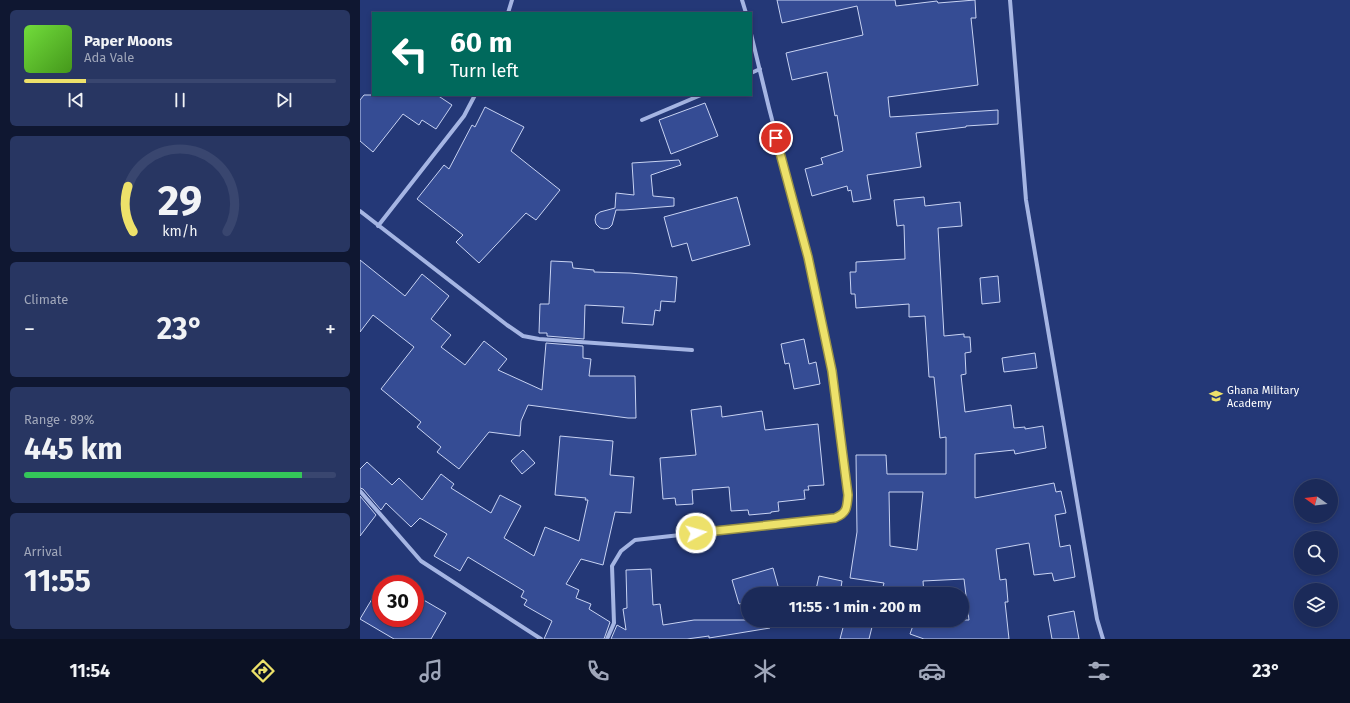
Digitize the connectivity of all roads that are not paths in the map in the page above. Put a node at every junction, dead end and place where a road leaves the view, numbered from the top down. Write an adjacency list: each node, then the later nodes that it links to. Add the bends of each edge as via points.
1 (512, 0): 4 (street)
2 (742, 0): 5 (street)
3 (1010, 0): 18 (street, via 1026,200)
4 (508, 12)
5 (746, 12)
6 (752, 38): 7 (street)
7 (760, 69): 8 (street); 17 (street, via 808,257 832,371 848,495 847,507 843,514 835,518 635,540 621,551 612,566 614,623)
8 (752, 73)
9 (474, 96): 13 (street, via 464,116)
10 (699, 96): 11 (street)
11 (642, 120)
12 (360, 211): 13 (street)
13 (378, 226): 14 (street, via 523,336)
14 (692, 350)
15 (360, 491): 16 (street, via 421,561)
16 (541, 639)
17 (606, 639)
18 (1102, 639)

